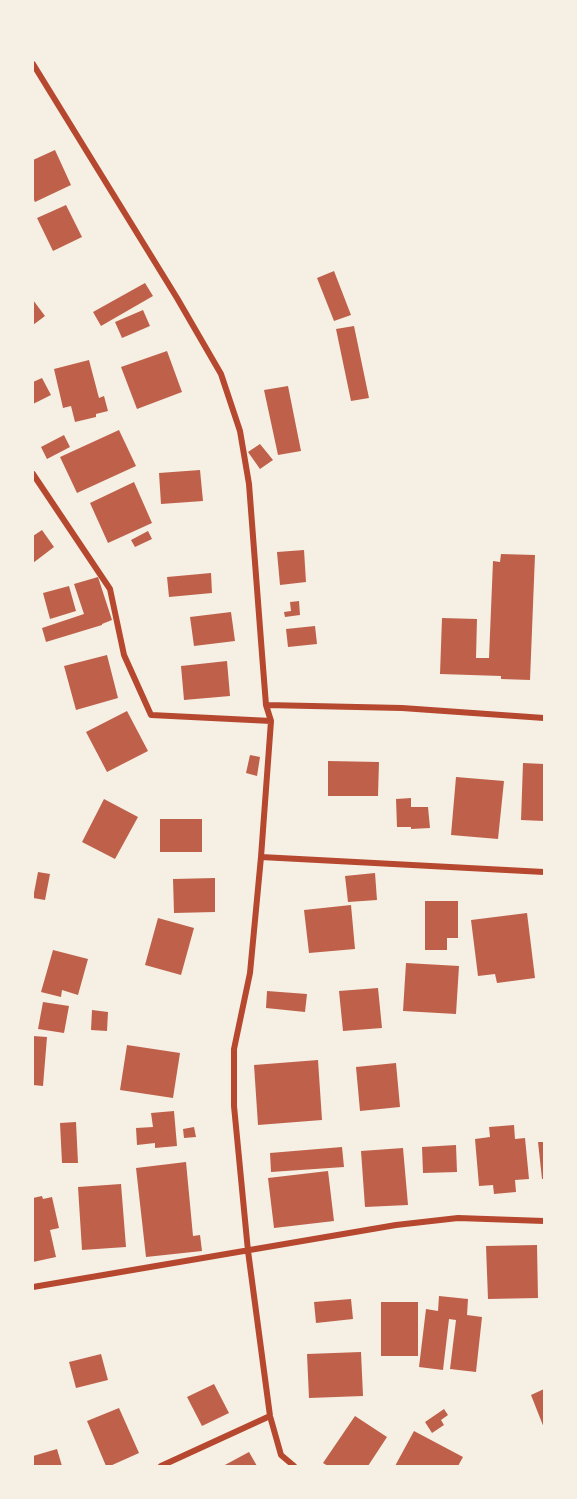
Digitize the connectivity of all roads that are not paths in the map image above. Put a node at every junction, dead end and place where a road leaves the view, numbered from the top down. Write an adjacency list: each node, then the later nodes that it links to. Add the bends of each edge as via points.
1 (33, 64): 3 (street, via 221,374 240,431 249,484)
2 (33, 474): 5 (street, via 110,589 124,655 151,715)
3 (266, 705): 4 (street, via 402,708); 5 (street)
4 (544, 718)
5 (271, 721): 6 (street)
6 (261, 858): 7 (street); 9 (street, via 250,973 234,1049 234,1106)
7 (544, 872)
8 (544, 1221): 9 (street, via 447,1219)
9 (248, 1251): 10 (street); 11 (street)
10 (33, 1287)
11 (270, 1416): 12 (street); 13 (street, via 281,1455)
12 (161, 1466)
13 (294, 1466)

